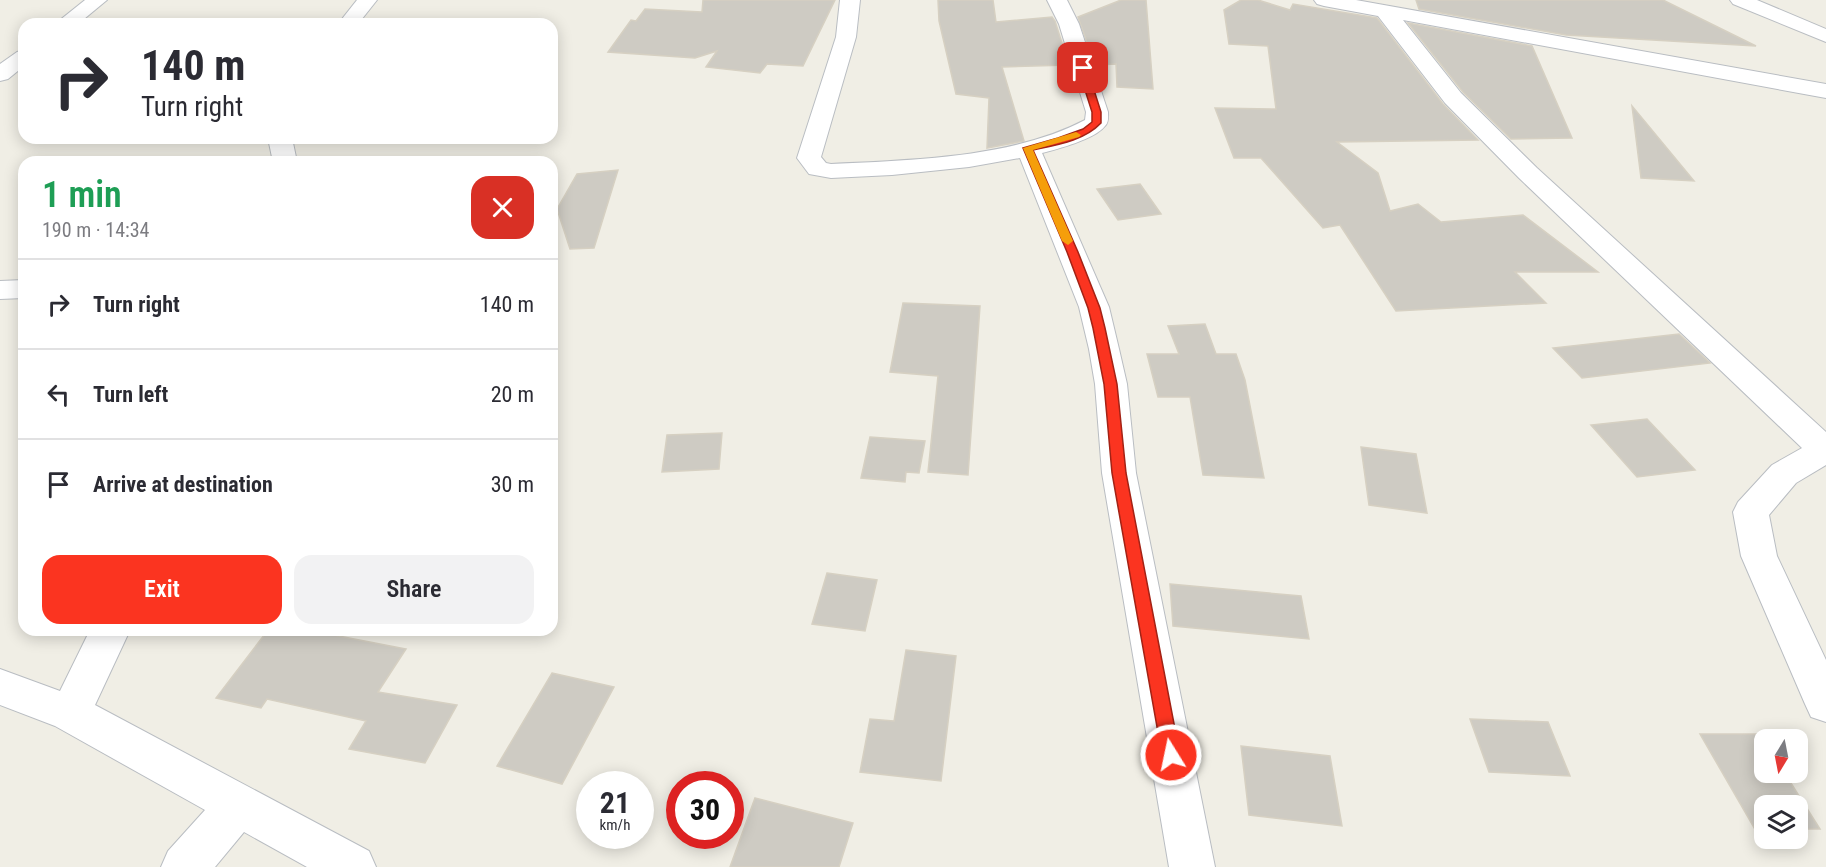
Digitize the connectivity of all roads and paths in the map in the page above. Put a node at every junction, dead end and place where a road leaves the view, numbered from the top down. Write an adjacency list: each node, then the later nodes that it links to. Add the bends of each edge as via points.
1 (97, 0): 9 (street)
2 (367, 0): 10 (street)
3 (850, 0): 15 (street, via 846,37 809,158 811,164 818,169 845,171 958,160)
4 (1057, 0): 15 (street, via 1069,24 1097,112 1096,123 1061,141)
5 (1324, 0): 6 (street)
6 (1329, 0): 8 (street)
7 (1740, 0): 11 (street)
8 (1386, 11): 14 (street); 18 (street, via 1453,98)
9 (73, 18)
10 (353, 18)
11 (1826, 36)
12 (18, 60): 13 (street)
13 (0, 74)
14 (1826, 91)
15 (1028, 148): 26 (street, via 1094,308 1104,349 1119,473)
16 (18, 289): 17 (street)
17 (0, 290)
18 (1825, 450): 21 (street, via 1784,474 1751,512 1759,556)
19 (107, 636): 22 (street)
20 (0, 687): 22 (street)
21 (1826, 704)
22 (70, 713): 23 (street)
23 (238, 806): 24 (street); 25 (street)
24 (184, 867)
25 (353, 867)
26 (1192, 867)

